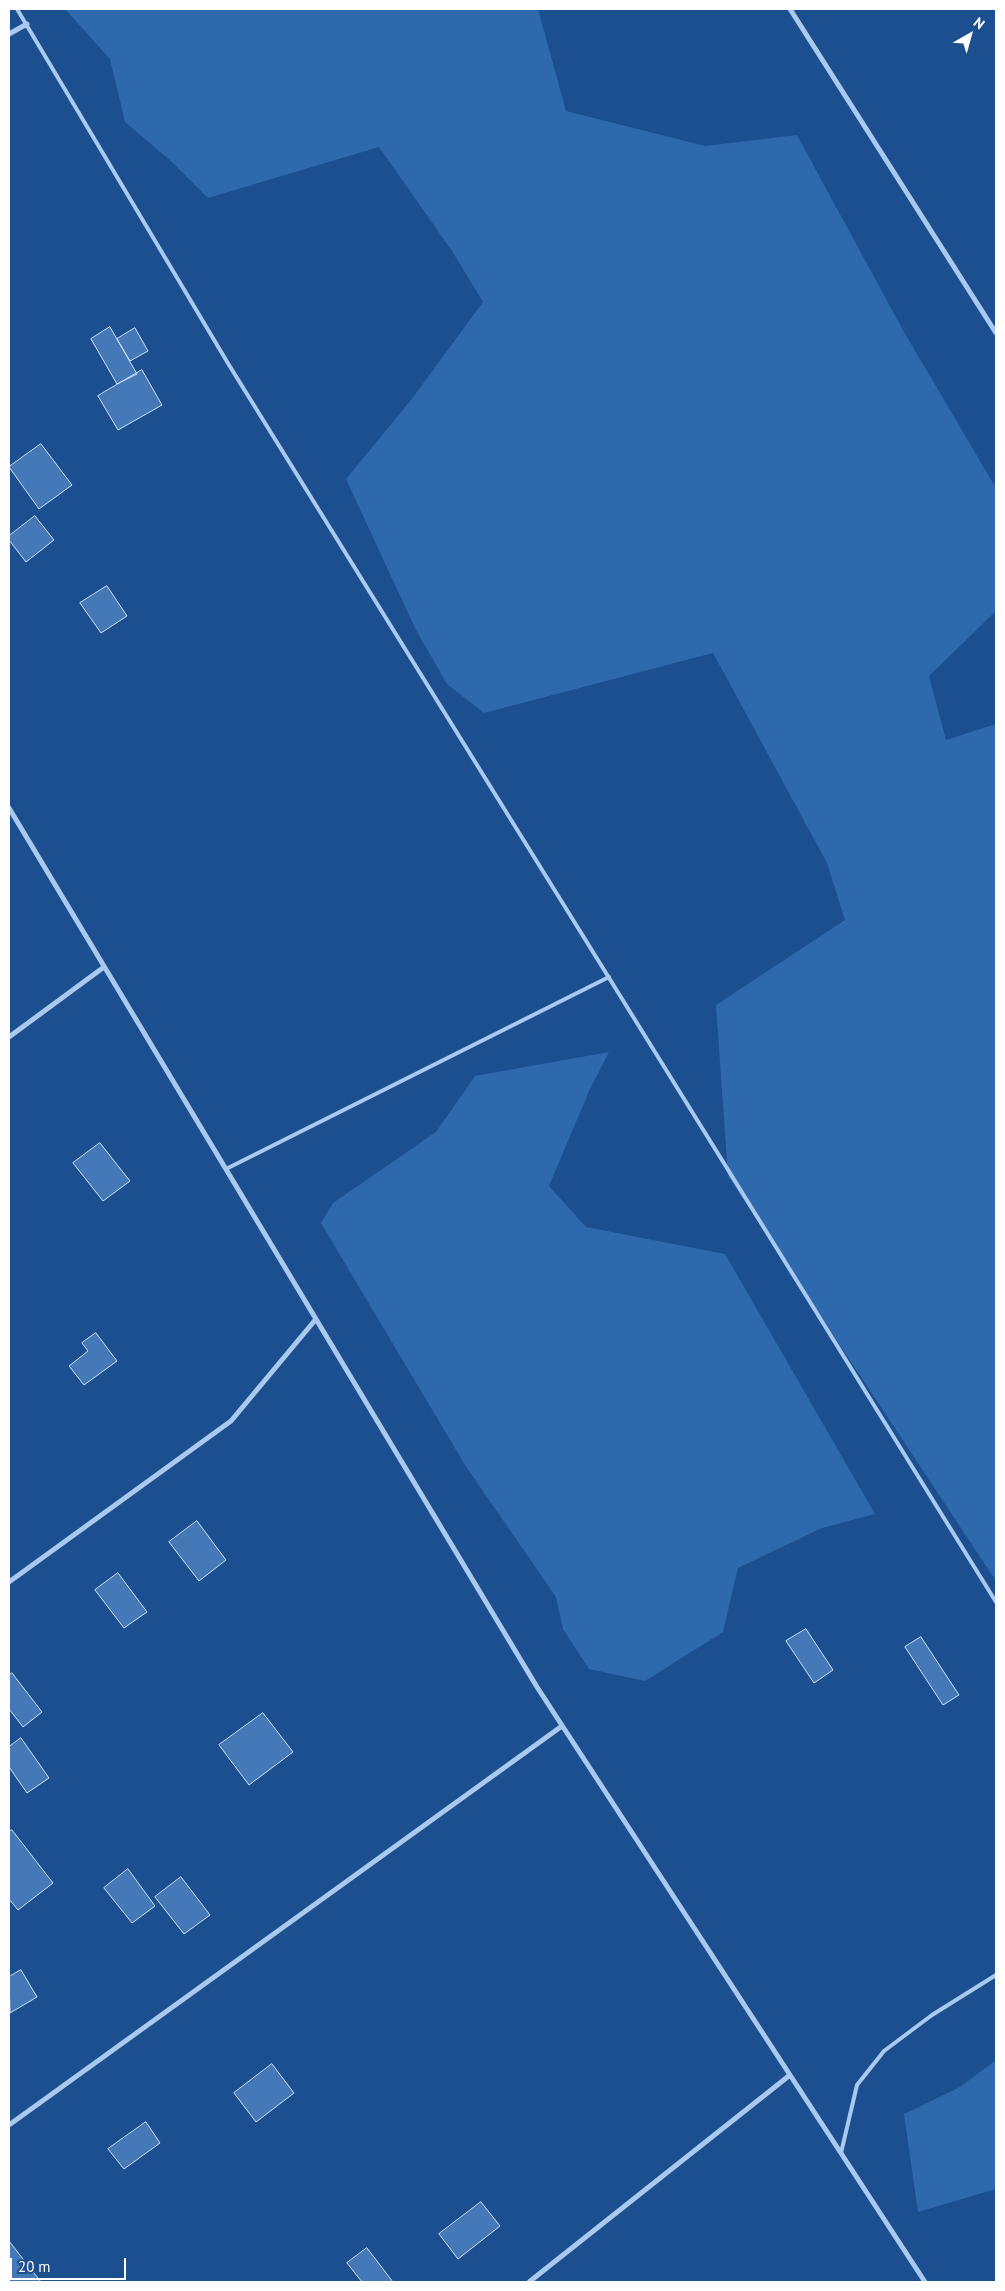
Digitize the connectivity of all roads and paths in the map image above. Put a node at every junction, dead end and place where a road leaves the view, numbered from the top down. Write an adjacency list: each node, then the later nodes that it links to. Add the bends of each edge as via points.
1 (17, 9): 3 (lane)
2 (790, 9): 5 (street)
3 (27, 24): 4 (street); 8 (lane, via 229,365)
4 (9, 34)
5 (996, 334)
6 (9, 808): 7 (street)
7 (104, 966): 9 (street); 10 (street)
8 (608, 976): 10 (lane); 13 (lane)
9 (9, 1037)
10 (226, 1169): 11 (street)
11 (316, 1319): 12 (street, via 231,1421); 14 (street)
12 (9, 1582)
13 (996, 1602)
14 (562, 1726): 16 (street); 17 (street)
15 (996, 1975): 18 (lane, via 932,2015 884,2051 857,2085)
16 (790, 2075): 18 (street); 19 (street)
17 (9, 2124)
18 (841, 2153): 20 (street)
19 (529, 2282)
20 (925, 2282)

